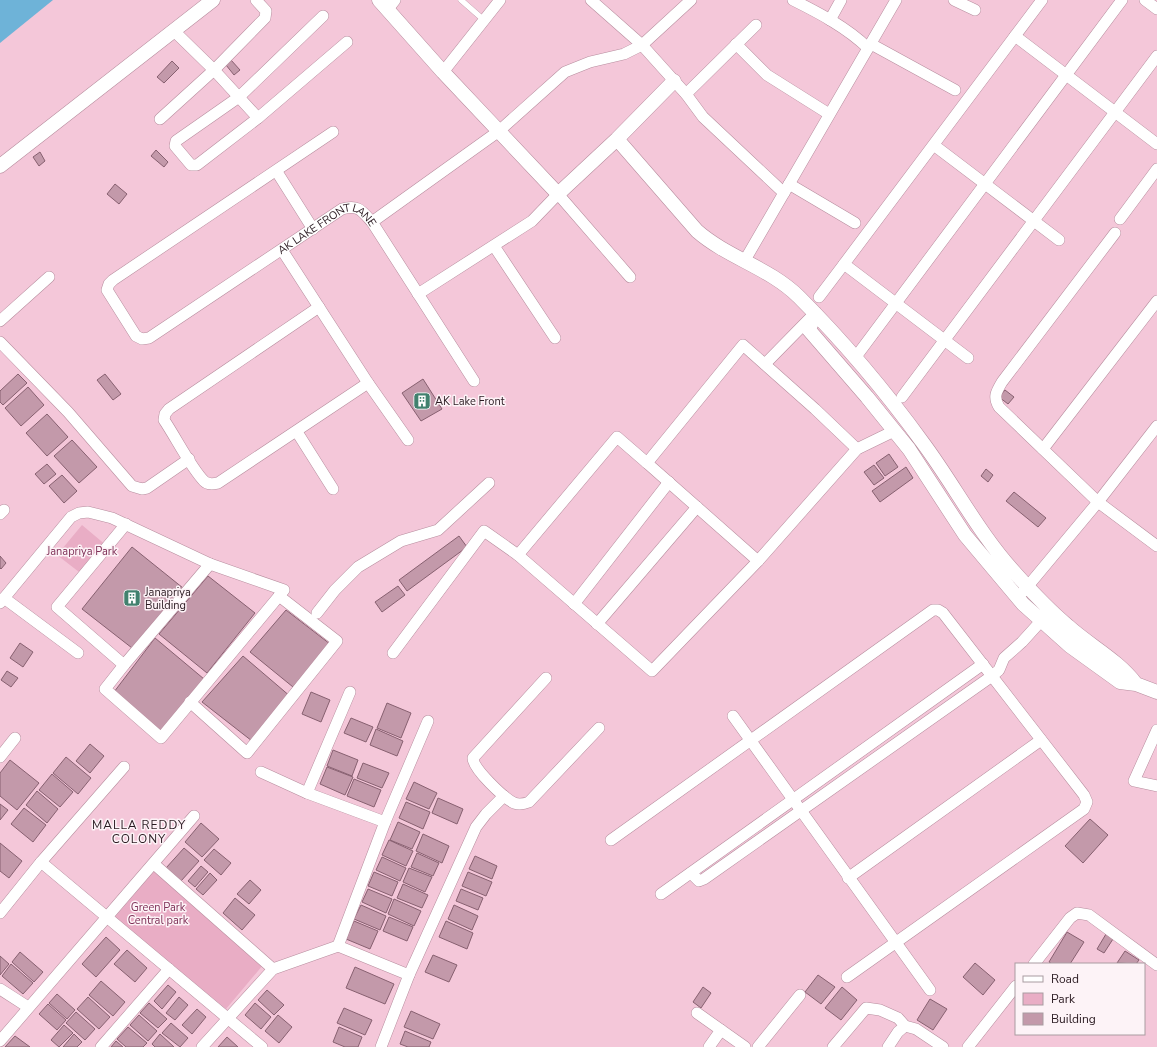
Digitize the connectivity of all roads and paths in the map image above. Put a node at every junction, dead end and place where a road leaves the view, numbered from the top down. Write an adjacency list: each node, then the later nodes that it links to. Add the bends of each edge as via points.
1 (213, 0): 21 (street)
2 (256, 0): 28 (street, via 266,11 265,18)
3 (461, 0): 19 (lane)
4 (500, 0): 19 (street)
5 (691, 0): 25 (street, AK LAKE FRONT LANE)
6 (793, 0): 18 (street)
7 (841, 0): 18 (street)
8 (896, 0): 26 (street)
9 (954, 0): 16 (street)
10 (1042, 0): 22 (street)
11 (1122, 0): 30 (street)
12 (1145, 0): 15 (street)
13 (596, 2): 25 (street)
14 (387, 3): 29 (street)
15 (1157, 9)
16 (975, 10)
17 (323, 16): 34 (street)
18 (830, 20): 26 (street)
19 (484, 21): 29 (street)
20 (756, 25): 24 (street)
21 (174, 30): 28 (street); 44 (street)
22 (1016, 36): 30 (street); 43 (street)
23 (347, 42): 37 (street)
24 (736, 44): 33 (street); 36 (street, via 767,75)
25 (642, 45): 31 (street); 39 (street, AK LAKE FRONT LANE, via 624,54 590,62 565,72)
26 (869, 46): 32 (street); 36 (street)
27 (1157, 56): 35 (street)
28 (214, 70): 34 (street); 38 (street)
29 (443, 72): 39 (street)
30 (1065, 74): 35 (street); 47 (street)
31 (674, 81): 33 (street); 41 (street)
32 (955, 90)
33 (686, 94): 48 (street, via 703,117)
34 (239, 97): 37 (street); 37 (street, via 175,143 191,165 197,165)
35 (1116, 112): 42 (street); 51 (street)
36 (829, 114): 48 (street)
37 (258, 118)
38 (160, 119)
39 (499, 131): 49 (street); 52 (street, AK LAKE FRONT LANE)
40 (333, 132): 46 (street)
41 (618, 139): 49 (street); 59 (street, via 697,231 714,245)
42 (1157, 144)
43 (935, 146): 47 (street); 60 (street)
44 (0, 166)
45 (1157, 169): 50 (street)
46 (277, 172): 54 (street); 58 (street, via 114,280 107,290 136,336 142,339 149,338)
47 (984, 183): 51 (street); 66 (street)
48 (786, 189): 53 (street); 59 (street)
49 (558, 194): 57 (street, via 532,221); 62 (street)
50 (1120, 219)
51 (1034, 221): 56 (street); 71 (street)
52 (372, 222): 54 (street, AK LAKE FRONT LANE, via 360,209 351,206 342,209); 63 (street)
53 (855, 223)
54 (314, 229): 58 (street, AK LAKE FRONT LANE)
55 (1115, 233): 85 (street, via 996,393 995,400 999,407)
56 (1059, 240)
57 (494, 246): 63 (street); 70 (street)
58 (282, 250): 67 (street, AK LAKE FRONT LANE)
59 (745, 260): 68 (street, via 787,287)
60 (844, 264): 64 (street); 66 (street)
61 (49, 277): 69 (street)
62 (630, 277)
63 (418, 294): 76 (street)
64 (818, 297)
65 (1157, 301): 85 (street)
66 (895, 303): 71 (street); 73 (street)
67 (319, 307): 77 (street, AK LAKE FRONT LANE); 86 (street, via 169,409 164,420)
68 (815, 313): 73 (street); 75 (street); 80 (street, via 809,330)
69 (0, 321)
70 (555, 338)
71 (945, 340): 74 (street); 78 (street)
72 (0, 342): 86 (street, via 68,412 132,486 147,488)
73 (855, 358): 79 (street)
74 (968, 358)
75 (764, 364): 84 (street); 87 (street, via 743,345)
76 (474, 381)
77 (368, 384): 81 (street); 83 (street, AK LAKE FRONT LANE)
78 (902, 397)
79 (907, 423): 80 (street); 98 (street, via 923,443 981,532)
80 (894, 431): 84 (street); 100 (street, via 919,464 965,535)
81 (297, 432): 86 (street, via 211,485 204,482); 90 (street)
82 (1155, 432): 91 (street)
83 (408, 440)
84 (857, 449): 96 (street)
85 (1043, 449): 91 (street)
86 (189, 459)
87 (647, 463): 88 (street); 95 (street, via 617,437)
88 (669, 482): 92 (street); 102 (street)
89 (489, 484): 103 (street, via 438,530 401,541 358,567)
90 (333, 489)
91 (1098, 502): 94 (street); 98 (street)
92 (697, 507): 96 (street); 105 (street)
93 (126, 524): 97 (street); 101 (street, via 88,512 71,517); 110 (street, via 57,607)
94 (1157, 546)
95 (518, 555): 102 (street); 107 (street, via 484,531)
96 (758, 562): 105 (street, via 652,671)
97 (210, 564): 99 (street, via 284,590); 110 (street)
98 (1028, 587): 100 (street); 113 (street, via 1068,626 1126,670)
99 (278, 596): 116 (street); 116 (street, via 337,641 248,753)
100 (1018, 598): 104 (street)
101 (2, 601): 106 (street)
102 (574, 604): 105 (street)
103 (317, 613)
104 (1041, 621): 108 (street); 113 (street, via 1070,646 1120,682)
105 (597, 624)
106 (78, 653)
107 (393, 653)
108 (1004, 658): 109 (street); 111 (street, via 999,670)
109 (983, 664): 111 (street); 123 (street, via 943,613 933,610); 130 (street)
110 (124, 665): 116 (street, via 105,689 161,738)
111 (992, 676): 122 (street); 131 (street)
112 (546, 678): 129 (street, via 473,758 475,766)
113 (1136, 684): 115 (street)
114 (350, 692): 128 (street)
115 (1157, 692)
116 (190, 702)
117 (733, 716): 123 (street)
118 (428, 722): 133 (street)
119 (599, 728): 129 (street, via 529,802 522,805)
120 (1157, 730): 127 (street, via 1134,781)
121 (15, 738): 124 (street)
122 (1041, 740): 138 (street); 142 (street, via 1084,795 1084,809)
123 (750, 741): 130 (street); 134 (street)
124 (0, 757)
125 (124, 767): 135 (street)
126 (261, 772): 128 (street)
127 (1157, 786)
128 (307, 793): 133 (street)
129 (504, 796): 149 (street, via 476,827)
130 (793, 801): 131 (street); 137 (street)
131 (800, 811): 137 (street, via 704,879 699,881); 138 (street)
132 (194, 816): 136 (street)
133 (385, 822): 143 (street)
134 (611, 840)
135 (41, 862): 140 (street); 141 (street)
136 (154, 864): 141 (street); 147 (street)
137 (691, 873): 139 (street)
138 (848, 878): 142 (street)
139 (661, 894)
140 (0, 913)
141 (109, 917): 148 (street); 155 (street)
142 (895, 943): 150 (street); 153 (street)
143 (338, 946): 147 (street); 149 (street)
144 (1145, 960): 145 (street, via 1089,915 1077,913 1070,918); 146 (street)
145 (1036, 963)
146 (1157, 965)
147 (278, 966): 157 (street)
148 (170, 969): 157 (street); 161 (street)
149 (409, 975): 164 (street)
150 (847, 977)
151 (1015, 987): 171 (street)
152 (0, 989): 155 (street)
153 (930, 990)
154 (800, 995): 167 (street)
155 (28, 1007): 160 (street)
156 (698, 1013): 159 (street)
157 (227, 1018): 162 (street); 163 (street)
158 (905, 1026): 168 (street, via 898,1018 880,1010 866,1008); 169 (street); 170 (street, via 916,1029)
159 (721, 1030): 165 (street); 166 (street)
160 (0, 1041)
161 (100, 1047)
162 (202, 1047)
163 (262, 1047)
164 (381, 1047)
165 (709, 1047)
166 (745, 1047)
167 (758, 1047)
168 (833, 1047)
169 (888, 1047)
170 (943, 1047)
171 (968, 1047)

